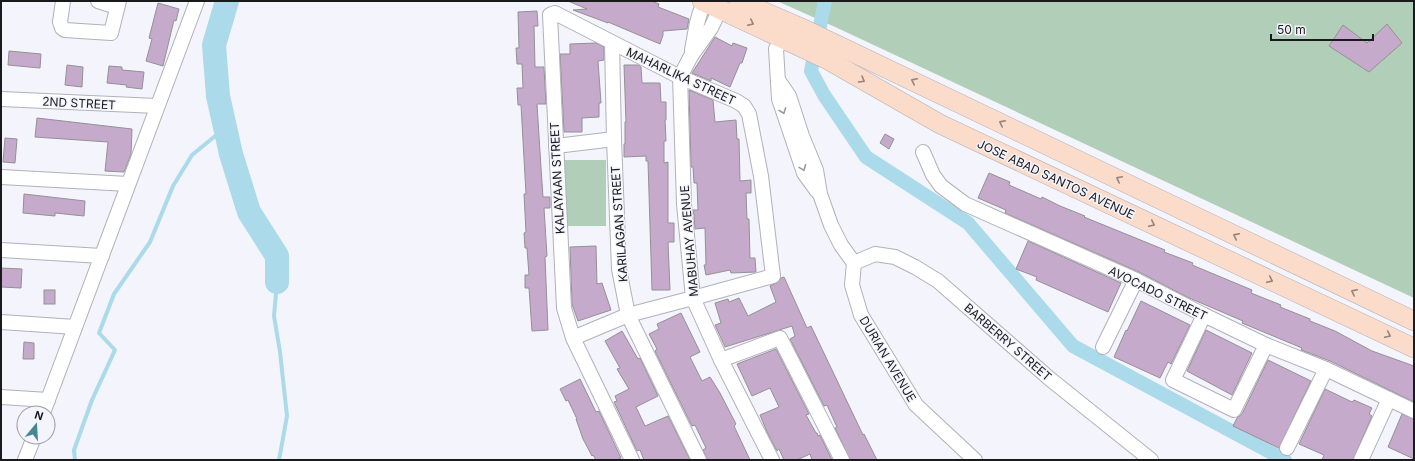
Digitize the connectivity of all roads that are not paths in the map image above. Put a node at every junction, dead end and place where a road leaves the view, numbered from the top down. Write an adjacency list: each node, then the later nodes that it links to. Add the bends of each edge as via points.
1 (63, 1): 6 (street, via 60,22 65,30 111,33)
2 (98, 1): 6 (street)
3 (197, 1): 13 (street)
4 (739, 1): 8 (main road, JOSE ABAD SANTOS AVENUE)
5 (711, 3): 8 (main road, JOSE ABAD SANTOS AVENUE, one-way to 8); 11 (street, MABUHAY AVENUE, via 711,28)
6 (118, 4)
7 (550, 15): 9 (street, MAHARLIKA STREET, via 555,14); 15 (street, KALAYAAN STREET)
8 (794, 34): 10 (main road, JOSE ABAD SANTOS AVENUE); 21 (street, via 776,49 778,80 790,96 816,170 820,194 841,245)
9 (612, 43): 11 (street, MAHARLIKA STREET); 14 (street, KARILAGAN STREET)
10 (832, 52): 26 (main road, JOSE ABAD SANTOS AVENUE, one-way to 10); 32 (main road, JOSE ABAD SANTOS AVENUE, one-way to 32, via 940,124)
11 (680, 77): 23 (street, MABUHAY AVENUE, via 684,204); 23 (street, MAHARLIKA STREET, via 736,101 744,106 748,114 761,176 773,276)
12 (1, 99): 13 (street, 2ND STREET)
13 (157, 106): 18 (street)
14 (614, 139): 15 (street); 24 (street, KARILAGAN STREET, via 619,269)
15 (556, 146): 29 (street, KALAYAAN STREET, via 564,308)
16 (923, 152): 22 (street, AVOCADO STREET, via 941,186 965,204)
17 (1, 177): 18 (street)
18 (128, 184): 20 (street)
19 (1, 250): 20 (street)
20 (102, 256): 28 (street)
21 (854, 263): 48 (street, DURIAN AVENUE, via 852,285 861,315 916,405); 49 (street, BARBERRY STREET, via 875,254 895,257 938,281 1050,379)
22 (1136, 280): 25 (street, AVOCADO STREET); 31 (street)
23 (693, 298): 24 (street); 33 (street, MABUHAY AVENUE)
24 (628, 315): 29 (street); 45 (street, KARILAGAN STREET)
25 (1204, 315): 30 (street, AVOCADO STREET); 30 (street, via 1173,380 1234,410)
26 (1414, 321)
27 (1, 322): 28 (street)
28 (75, 326): 38 (street)
29 (573, 338): 44 (street, KALAYAAN STREET)
30 (1266, 345): 34 (street, AVOCADO STREET)
31 (1103, 347)
32 (1414, 348)
33 (721, 360): 46 (street, MABUHAY AVENUE); 47 (street, via 780,338)
34 (1326, 369): 36 (street, AVOCADO STREET); 41 (street)
35 (1, 397): 37 (street)
36 (1389, 399): 39 (street, AVOCADO STREET); 42 (street)
37 (40, 405)
38 (45, 405)
39 (1414, 411)
40 (31, 445): 43 (street)
41 (1287, 448)
42 (1362, 459)
43 (25, 460)
44 (632, 460)
45 (699, 460)
46 (772, 460)
47 (842, 460)
48 (975, 460)
49 (1152, 460)

